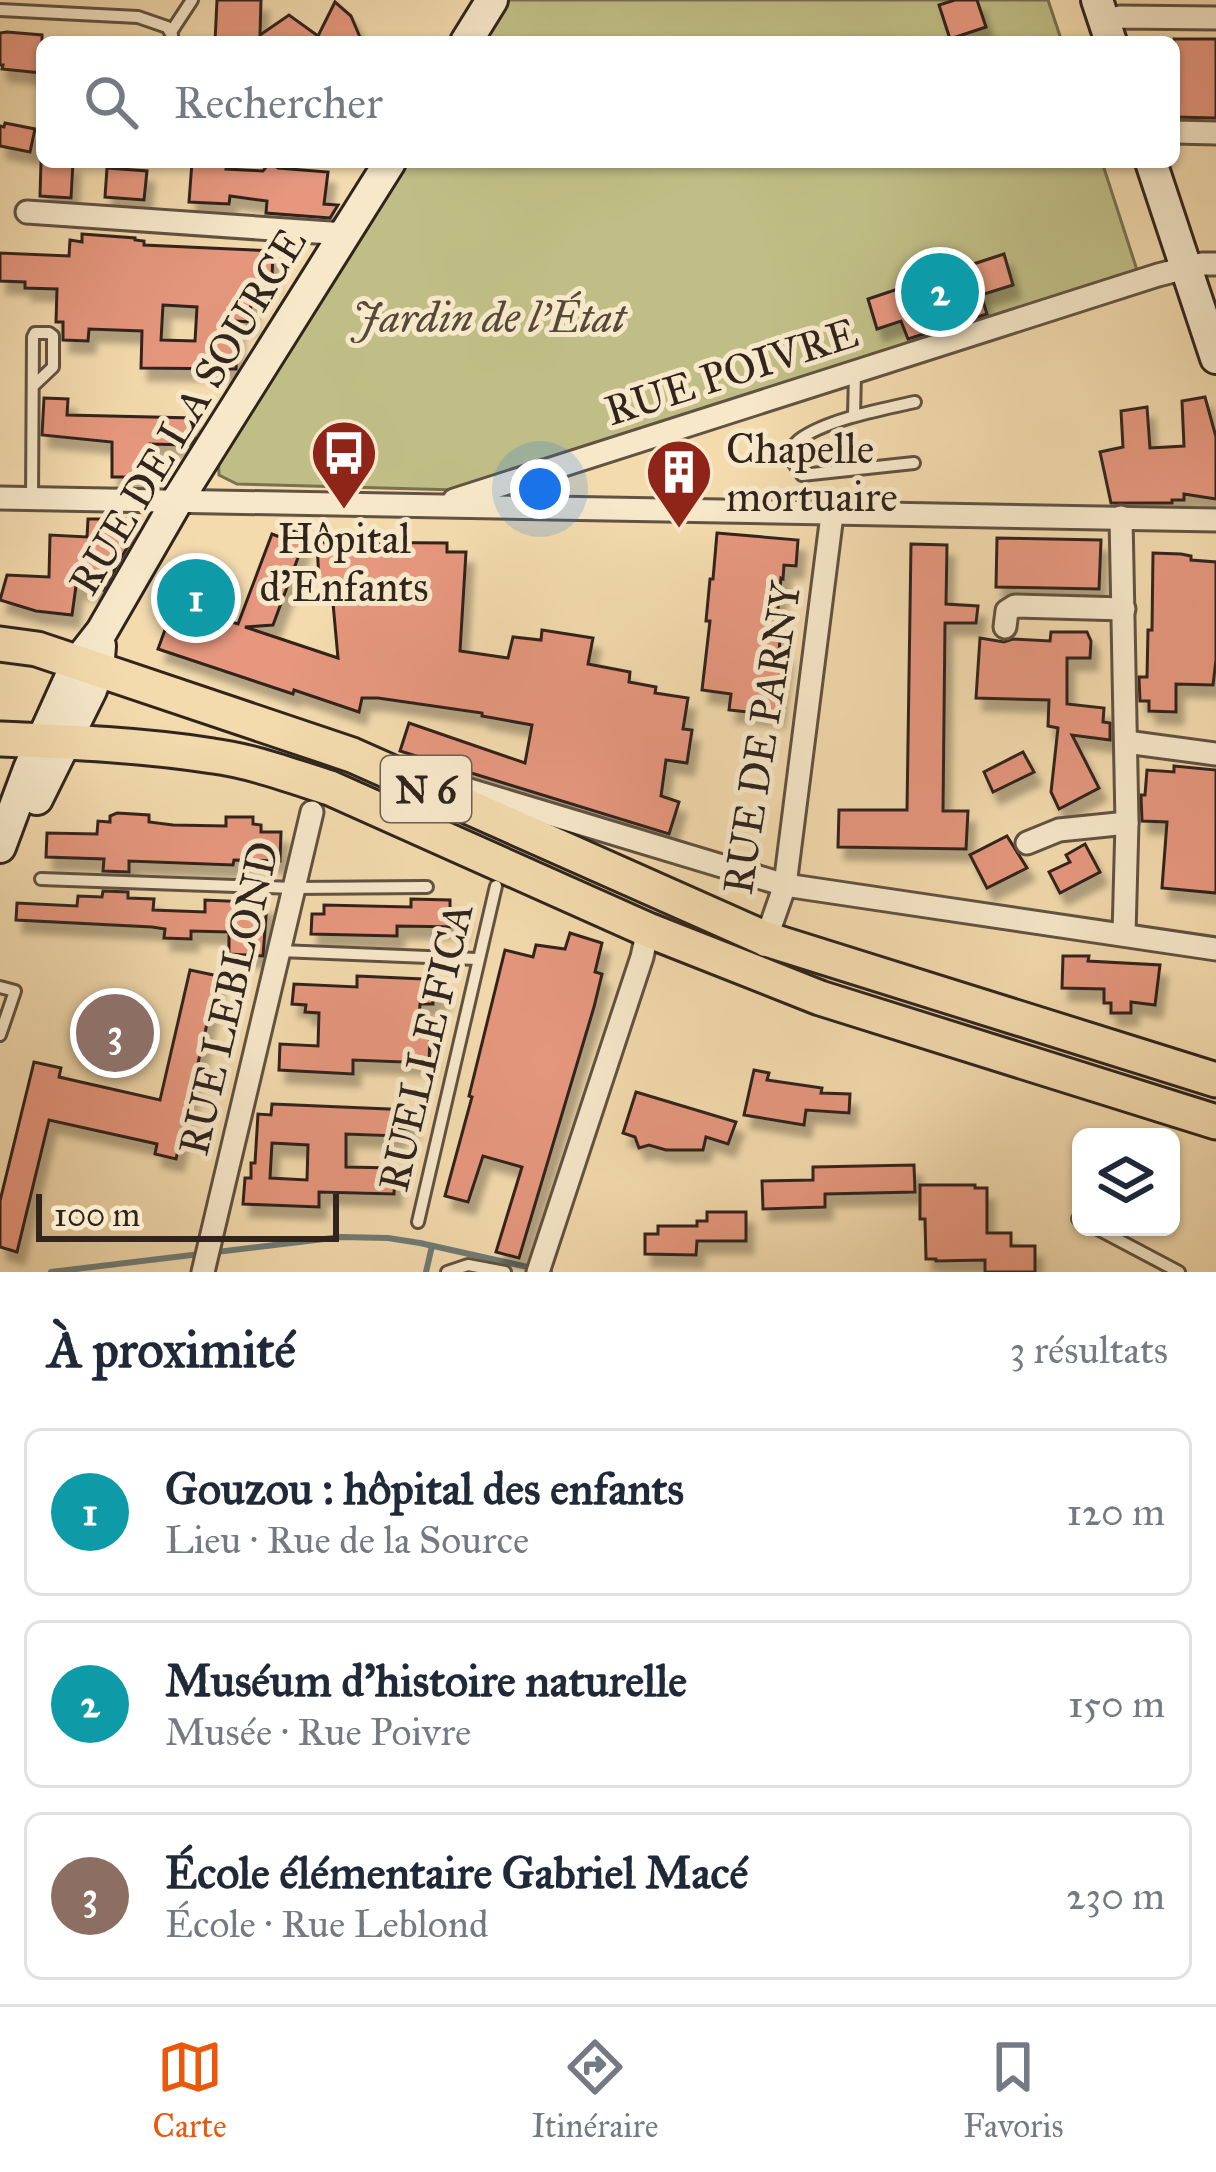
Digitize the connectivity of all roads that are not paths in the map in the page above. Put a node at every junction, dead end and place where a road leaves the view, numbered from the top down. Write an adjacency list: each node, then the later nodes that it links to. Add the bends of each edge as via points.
1 (193, 0): 3 (lane, via 171,34 138,17)
2 (484, 1): 6 (main road)
3 (0, 10)
4 (1216, 18): 5 (street)
5 (1104, 21)
6 (469, 36)
7 (1180, 132): 8 (street)
8 (1216, 134)
9 (386, 168): 12 (main road, RUE DE LA SOURCE)
10 (1154, 168): 13 (main road)
11 (28, 212): 12 (street, RUE DE LA SOURCE)
12 (345, 234): 22 (main road, RUE DE LA SOURCE)
13 (1202, 266): 14 (main road); 15 (street, RUE POIVRE)
14 (1216, 358)
15 (855, 373): 18 (lane); 23 (street, RUE POIVRE)
16 (32, 386): 16 (lane, via 53,367 52,334 34,335); 21 (lane)
17 (915, 402): 18 (lane)
18 (854, 416): 19 (lane, via 800,439 790,458 802,475)
19 (914, 463)
20 (0, 498): 21 (street)
21 (32, 499): 22 (street)
22 (177, 501): 23 (street); 30 (main road, RUE DE LA SOURCE)
23 (436, 506): 24 (street)
24 (832, 515): 25 (street); 42 (street, RUE DE PARNY)
25 (1121, 518): 26 (street); 27 (street)
26 (1216, 520)
27 (1124, 609): 28 (street, via 1015,606); 33 (street)
28 (1005, 627)
29 (0, 644): 30 (main road, N 6)
30 (87, 666): 32 (main road, RUE DE LA SOURCE); 35 (main road, N 6)
31 (0, 739): 32 (main road, N 6)
32 (54, 742): 38 (main road, RUE DE LA SOURCE); 40 (main road, RUE DE LA SOURCE, via 44,787); 46 (main road, N 6, via 218,756 312,782)
33 (1126, 742): 34 (street); 37 (street)
34 (1216, 754)
35 (352, 755): 42 (street); 50 (main road, N 6)
36 (312, 812): 45 (street, RUE LEBLOND)
37 (1127, 823): 39 (street, via 1059,830); 47 (street)
38 (0, 841)
39 (1027, 843)
40 (0, 861)
41 (41, 879): 45 (lane)
42 (785, 885): 47 (street); 50 (street, RUE DE PARNY)
43 (496, 886): 51 (lane, RUELLE FICA)
44 (427, 887): 45 (lane)
45 (293, 888): 49 (street, RUE LEBLOND)
46 (648, 930): 50 (main road, N 6); 59 (street)
47 (1124, 934): 48 (street)
48 (1216, 949)
49 (280, 951): 51 (lane); 58 (street, RUE LEBLOND)
50 (760, 955): 54 (main road, N 6); 55 (main road, N 6, via 820,998)
51 (477, 959): 56 (lane, RUELLE FICA)
52 (0, 987): 53 (lane, via 15,991)
53 (0, 1035)
54 (1216, 1080)
55 (1216, 1122)
56 (418, 1222)
57 (1111, 1236): 62 (lane)
58 (206, 1259)
59 (539, 1267)
60 (447, 1272): 61 (lane, via 468,1265)
61 (505, 1272)
62 (1179, 1272)

